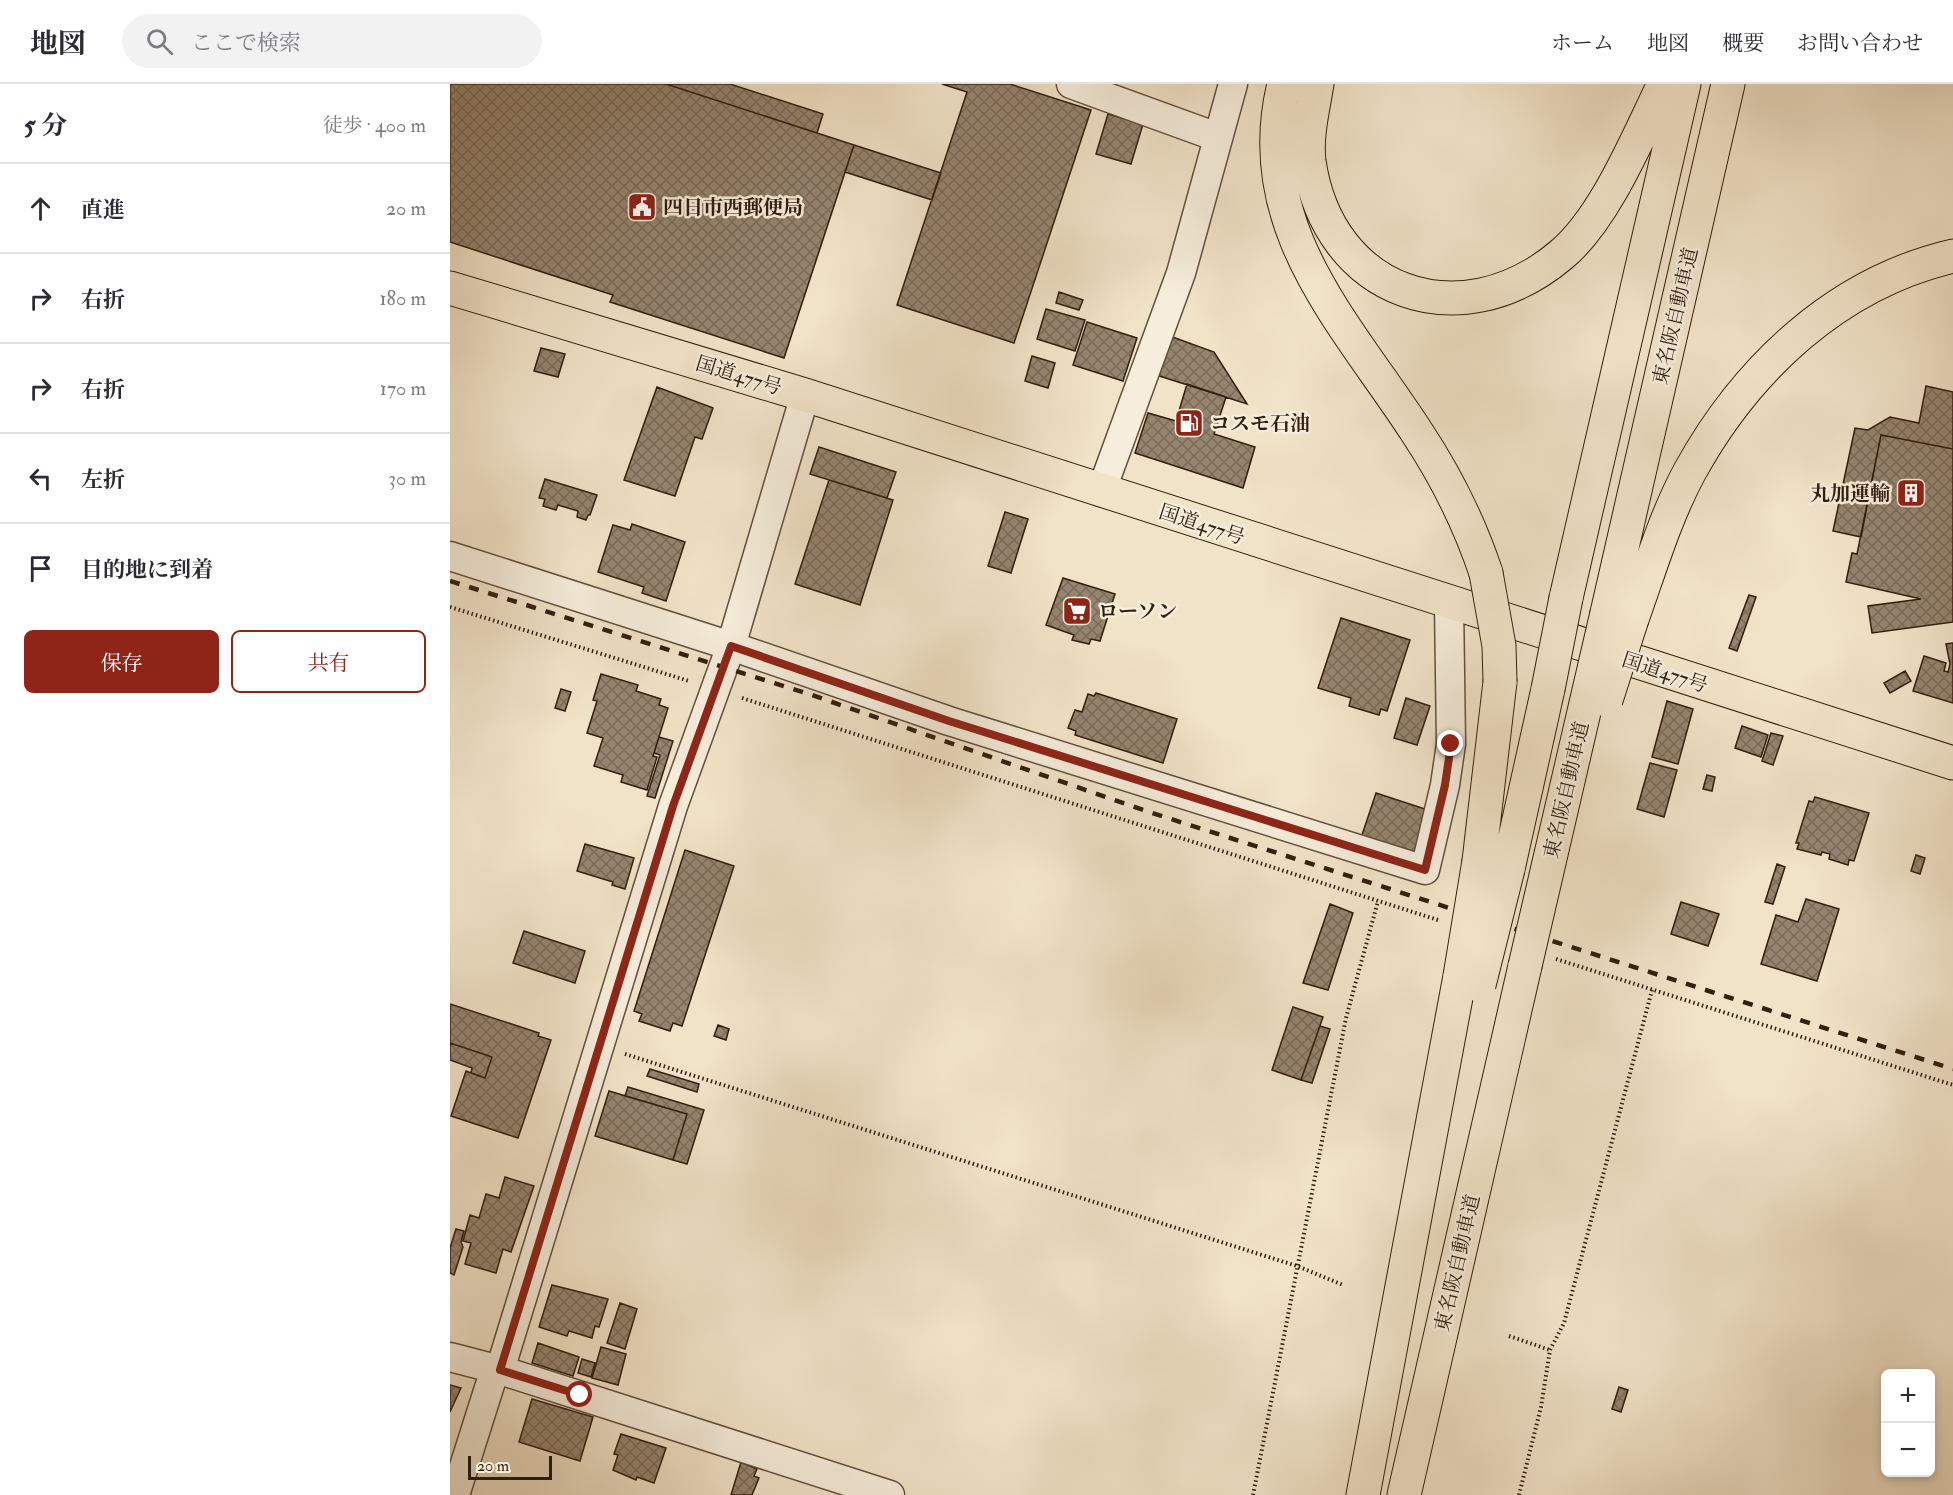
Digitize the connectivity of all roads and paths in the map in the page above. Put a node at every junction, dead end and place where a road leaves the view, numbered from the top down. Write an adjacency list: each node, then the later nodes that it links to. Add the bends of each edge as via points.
1 (1071, 84): 8 (street)
2 (1233, 84): 8 (street)
3 (1284, 84): 20 (highway, bridge, via 1276,148 1279,189 1291,228 1335,316 1439,466 1461,507 1486,573 1499,646 1500,682)
4 (1317, 84): 5 (highway, via 1310,120 1309,159 1316,195 1348,249 1373,274 1401,290 1436,298 1472,299 1535,275 1563,254 1595,215)
5 (1664, 84)
6 (1684, 84): 20 (highway, 東名阪自動車道, bridge, via 1548,689)
7 (1728, 84): 16 (highway, 東名阪自動車道)
8 (1217, 137): 12 (street, via 1181,273)
9 (1953, 256): 16 (highway, via 1892,276 1850,298 1776,354 1716,428 1690,472)
10 (450, 288): 11 (highway, 国道477号)
11 (805, 394): 12 (highway, 国道477号); 17 (street)
12 (1101, 492): 14 (highway, 国道477号)
13 (450, 556): 17 (street)
14 (1449, 603): 17 (street, via 1451,744 1425,870 949,721); 19 (highway, 国道477号)
15 (450, 607): 18 (path)
16 (1620, 616): 33 (highway, 東名阪自動車道, bridge, via 1545,881)
17 (731, 646): 18 (street)
18 (717, 690): 21 (street, via 704,715 673,806); 23 (path, via 1378,901 1346,1018)
19 (1953, 763)
20 (1493, 865): 32 (highway, bridge)
21 (599, 1046): 23 (path); 28 (street)
22 (1953, 1085): 26 (path, via 1652,990 1564,1323)
23 (1297, 1266): 24 (path); 31 (path)
24 (1343, 1285)
25 (1509, 1336): 26 (path)
26 (1550, 1350): 34 (path, via 1541,1407)
27 (450, 1357): 28 (street)
28 (497, 1369): 29 (street); 30 (street)
29 (455, 1495)
30 (890, 1495)
31 (1253, 1495)
32 (1365, 1495)
33 (1404, 1495)
34 (1519, 1495)

